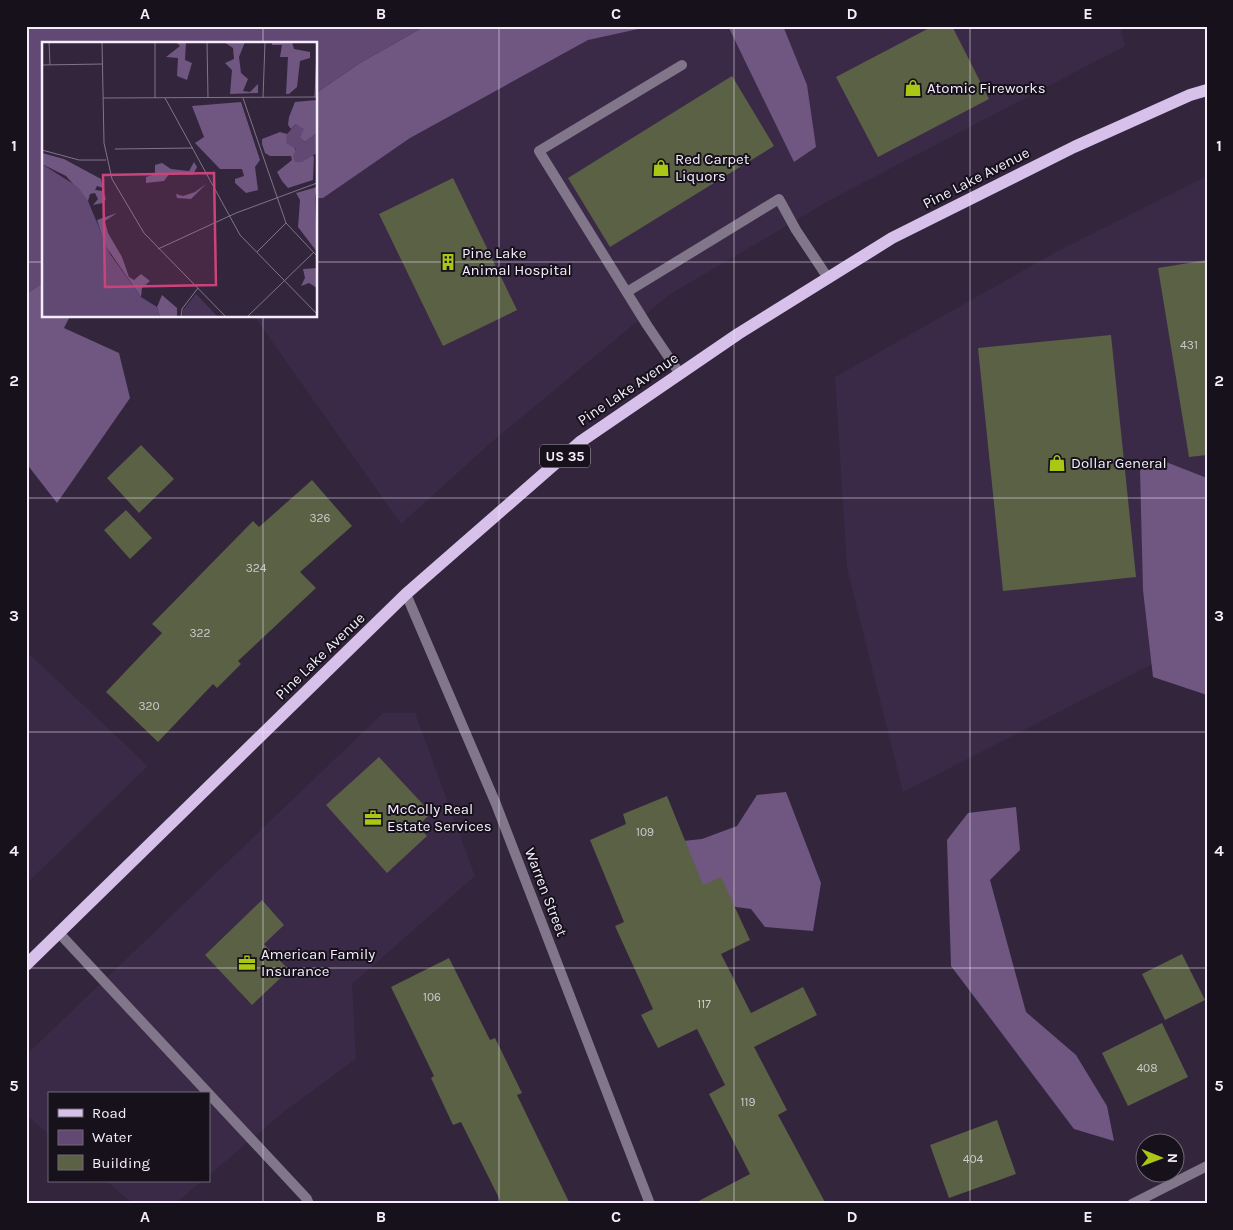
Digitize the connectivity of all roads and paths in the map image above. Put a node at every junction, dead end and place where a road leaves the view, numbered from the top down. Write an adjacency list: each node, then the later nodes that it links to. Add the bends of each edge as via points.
1 (682, 65): 4 (street, via 539,151)
2 (1207, 90): 3 (main road, Pine Lake Avenue / US 35, via 1074,147 892,238)
3 (828, 278): 4 (street, via 779,199); 5 (main road, Pine Lake Avenue / US 35)
4 (627, 292): 5 (street)
5 (680, 374): 6 (main road, Pine Lake Avenue / US 35, via 580,442)
6 (406, 594): 7 (main road, Pine Lake Avenue / US 35); 13 (street, Warren Street, via 496,804)
7 (59, 933): 8 (main road, Pine Lake Avenue / US 35); 9 (street)
8 (26, 965)
9 (207, 1092)
10 (210, 1095): 12 (street)
11 (1207, 1166): 14 (street)
12 (309, 1204)
13 (650, 1204)
14 (1132, 1204)

